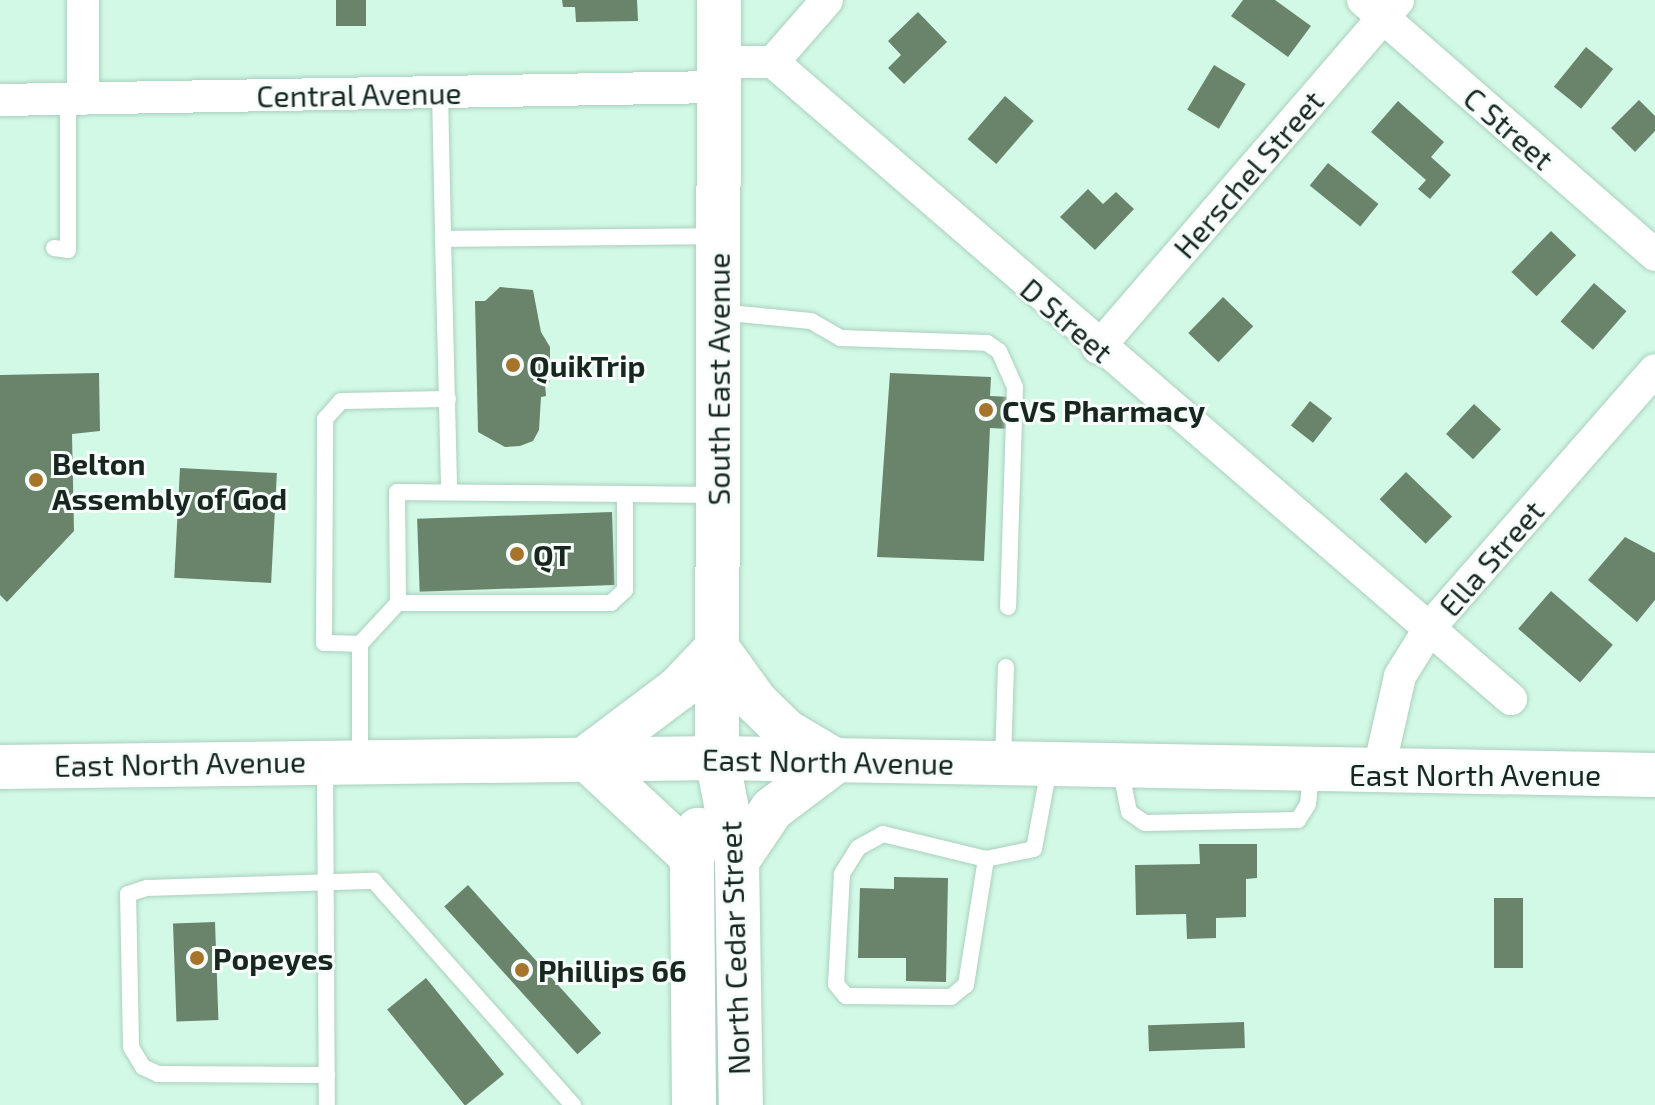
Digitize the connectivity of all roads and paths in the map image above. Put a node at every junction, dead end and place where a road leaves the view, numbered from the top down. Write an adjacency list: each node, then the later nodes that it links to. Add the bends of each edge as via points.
1 (83, 0): 8 (street)
2 (719, 0): 6 (main road, South East Avenue)
3 (827, 0): 5 (street)
4 (1381, 6): 13 (street, C Street); 15 (street, Herschel Street)
5 (773, 62): 6 (street, Central Avenue); 15 (street, D Street)
6 (719, 74): 7 (street, Central Avenue); 10 (main road, South East Avenue)
7 (440, 92): 8 (street, Central Avenue); 11 (lane)
8 (76, 99): 9 (street, Central Avenue); 12 (lane, via 68,250)
9 (0, 100)
10 (718, 236): 11 (lane); 14 (main road, South East Avenue)
11 (443, 239): 17 (lane)
12 (54, 248)
13 (1655, 255)
14 (718, 312): 20 (main road, South East Avenue); 22 (lane, via 811,321 840,338 987,343 999,351 1015,387)
15 (1098, 348): 23 (street, D Street)
16 (1655, 370): 23 (street, Ella Street)
17 (448, 399): 18 (lane); 24 (lane, via 341,401 325,419 324,643)
18 (449, 492): 19 (lane); 21 (lane, via 397,492)
19 (625, 494): 20 (lane); 21 (lane, via 625,590 611,603)
20 (718, 495): 25 (main road, South East Avenue)
21 (398, 603): 24 (lane)
22 (1008, 607)
23 (1431, 626): 27 (street, D Street); 35 (street, Ella Street, via 1400,676)
24 (360, 644): 30 (lane)
25 (717, 648): 28 (main road, via 678,689); 29 (main road, South East Avenue); 31 (main road, via 756,702 787,732)
26 (1006, 667): 32 (lane)
27 (1511, 699)
28 (586, 758): 29 (main road, East North Avenue); 30 (main road, East North Avenue); 37 (main road)
29 (717, 758): 31 (main road, East North Avenue); 37 (main road, North Cedar Street); 39 (main road, North Cedar Street)
30 (343, 759): 34 (main road, East North Avenue); 40 (lane)
31 (836, 761): 32 (main road, East North Avenue); 39 (main road, via 772,809)
32 (1003, 765): 33 (main road, East North Avenue)
33 (1049, 766): 35 (main road, East North Avenue); 38 (lane, via 1034,849)
34 (0, 767)
35 (1378, 773): 36 (main road, East North Avenue)
36 (1655, 775)
37 (692, 857): 44 (main road, North Cedar Street)
38 (986, 859): 38 (lane, via 966,985 951,997 846,996 836,984 842,874 858,848 883,834)
39 (737, 861): 45 (main road, North Cedar Street)
40 (326, 883): 41 (lane); 41 (lane, via 147,888 128,894 126,907 131,1047 143,1067 158,1074); 43 (lane, via 374,881)
41 (327, 1075): 42 (lane)
42 (327, 1105)
43 (573, 1105)
44 (694, 1105)
45 (741, 1105)

